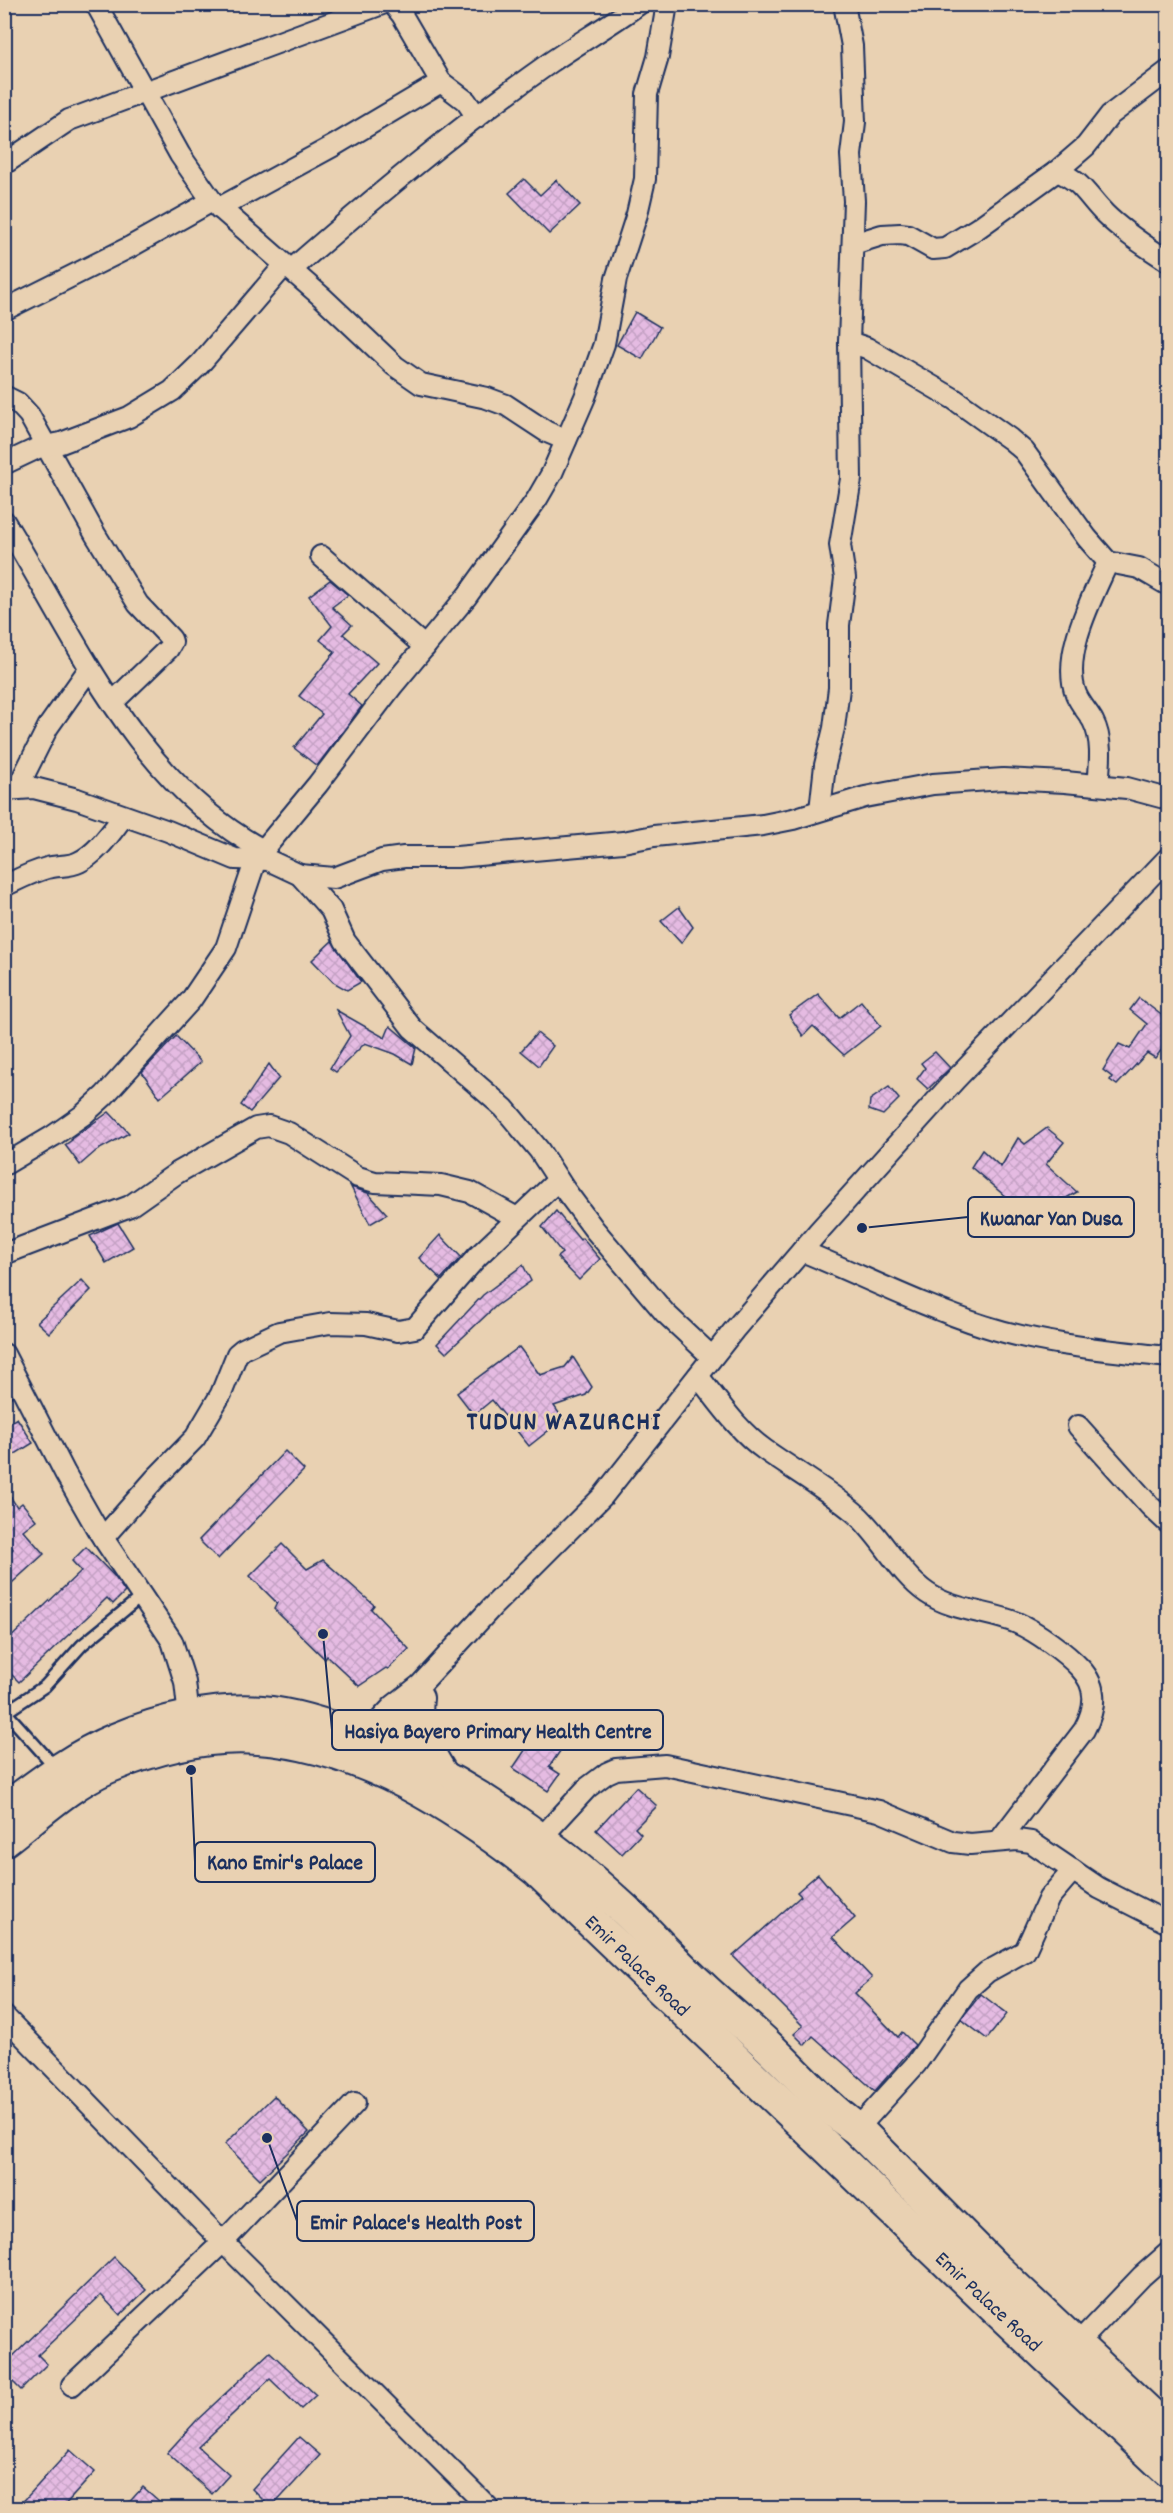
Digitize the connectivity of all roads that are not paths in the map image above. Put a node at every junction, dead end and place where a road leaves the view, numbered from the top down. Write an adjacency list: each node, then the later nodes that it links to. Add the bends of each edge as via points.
1 (96, 4): 9 (street)
2 (382, 4): 9 (street)
3 (393, 4): 8 (street)
4 (639, 4): 10 (street)
5 (667, 4): 20 (street, via 647,94 645,179 637,214 616,279 604,344)
6 (844, 4): 14 (street, via 852,46 855,122 851,155)
7 (1168, 71): 12 (street, via 1110,115 1086,146)
8 (441, 82): 10 (street, via 466,101); 13 (street, via 335,145)
9 (146, 92): 11 (street, via 69,120); 13 (street, via 176,147)
10 (477, 117): 16 (street)
11 (4, 164)
12 (1057, 171): 14 (street, via 945,248 933,249 900,234); 15 (street, via 1077,181 1105,214)
13 (216, 204): 16 (street); 17 (street)
14 (852, 244): 18 (street)
15 (1168, 261)
16 (288, 268): 20 (street, via 394,366 421,384 506,405); 21 (street, via 172,391 129,417)
17 (4, 310)
18 (849, 342): 25 (street, via 867,348 954,399 1010,439 1024,451); 33 (street, via 851,479 840,545 845,578 839,625 839,688)
19 (4, 396): 21 (street, via 29,415)
20 (566, 440): 27 (street, via 537,499)
21 (47, 446): 22 (street); 29 (street, via 138,604 172,642)
22 (4, 464)
23 (4, 521): 28 (street)
24 (321, 556): 27 (street)
25 (1108, 562): 26 (street, via 1139,568); 30 (street, via 1088,607 1072,661 1076,693 1098,733)
26 (1168, 585)
27 (425, 647): 35 (street)
28 (89, 669): 29 (street); 31 (street)
29 (113, 702): 35 (street, via 178,788)
30 (1098, 785): 32 (street); 33 (street, via 1002,779 933,784 865,796)
31 (11, 789): 34 (street, via 34,788)
32 (1168, 799)
33 (820, 810): 37 (street, via 763,825 457,857 404,857 382,860 334,878)
34 (124, 816): 35 (street, via 235,860); 38 (street, via 103,843 80,862 27,874)
35 (259, 854): 37 (street); 39 (street, via 226,948 190,1000 83,1115)
36 (1168, 858): 42 (street, via 955,1080)
37 (300, 875): 40 (street, via 331,910 345,941 412,1029 504,1108)
38 (4, 886)
39 (4, 1165)
40 (558, 1180): 41 (street); 45 (street, via 665,1313)
41 (517, 1218): 43 (street, via 470,1192 441,1185 375,1182 358,1177 278,1128 262,1126 207,1154 130,1206); 51 (street, via 415,1328 398,1331 366,1324 330,1323 279,1332 243,1349 195,1438)
42 (802, 1251): 45 (street); 46 (street, via 984,1326 1063,1344)
43 (4, 1254)
44 (4, 1354): 48 (street)
45 (712, 1357): 47 (street)
46 (1168, 1357)
47 (698, 1376): 53 (street, via 603,1496 492,1607); 63 (street, via 742,1429 855,1514 928,1594 1017,1623 1047,1642 1086,1676 1094,1695 1092,1717)
48 (12, 1389): 51 (street)
49 (1078, 1426): 50 (street)
50 (1168, 1523)
51 (103, 1539): 52 (street)
52 (142, 1596): 54 (lane, via 82,1645 45,1686); 55 (street, via 172,1641 180,1661)
53 (418, 1691): 56 (street, via 393,1706); 57 (street); 59 (main road, via 419,1734)
54 (5, 1711): 58 (lane)
55 (189, 1718): 56 (main road, Emir Palace Road, via 260,1712 293,1717 327,1726); 58 (main road, Emir Palace Road, via 117,1738)
56 (363, 1752): 57 (main road, Emir Palace Road); 62 (main road, Emir Palace Road, via 258,1738 186,1743 106,1768)
57 (392, 1763): 59 (main road, Emir Palace Road); 74 (main road, Emir Palace Road, via 537,1870)
58 (57, 1770): 60 (main road, Emir Palace Road)
59 (444, 1777): 61 (main road, Emir Palace Road)
60 (4, 1810)
61 (540, 1839): 63 (street, via 587,1788 607,1773 665,1765 879,1811 953,1842); 68 (main road, Emir Palace Road, via 626,1911 701,1987)
62 (4, 1840)
63 (999, 1841): 64 (street, via 1031,1842)
64 (1073, 1870): 65 (street, via 1099,1888); 68 (street, via 1049,1898 1025,1951 987,1972 968,1989 916,2064)
65 (1168, 1923)
66 (4, 2016): 69 (street)
67 (355, 2103): 69 (street)
68 (857, 2129): 71 (main road, Emir Palace Road)
69 (223, 2242): 72 (street); 75 (street)
70 (1168, 2253): 71 (street)
71 (1076, 2345): 73 (main road, Emir Palace Road)
72 (72, 2385)
73 (1168, 2431)
74 (1168, 2470)
75 (489, 2508)

